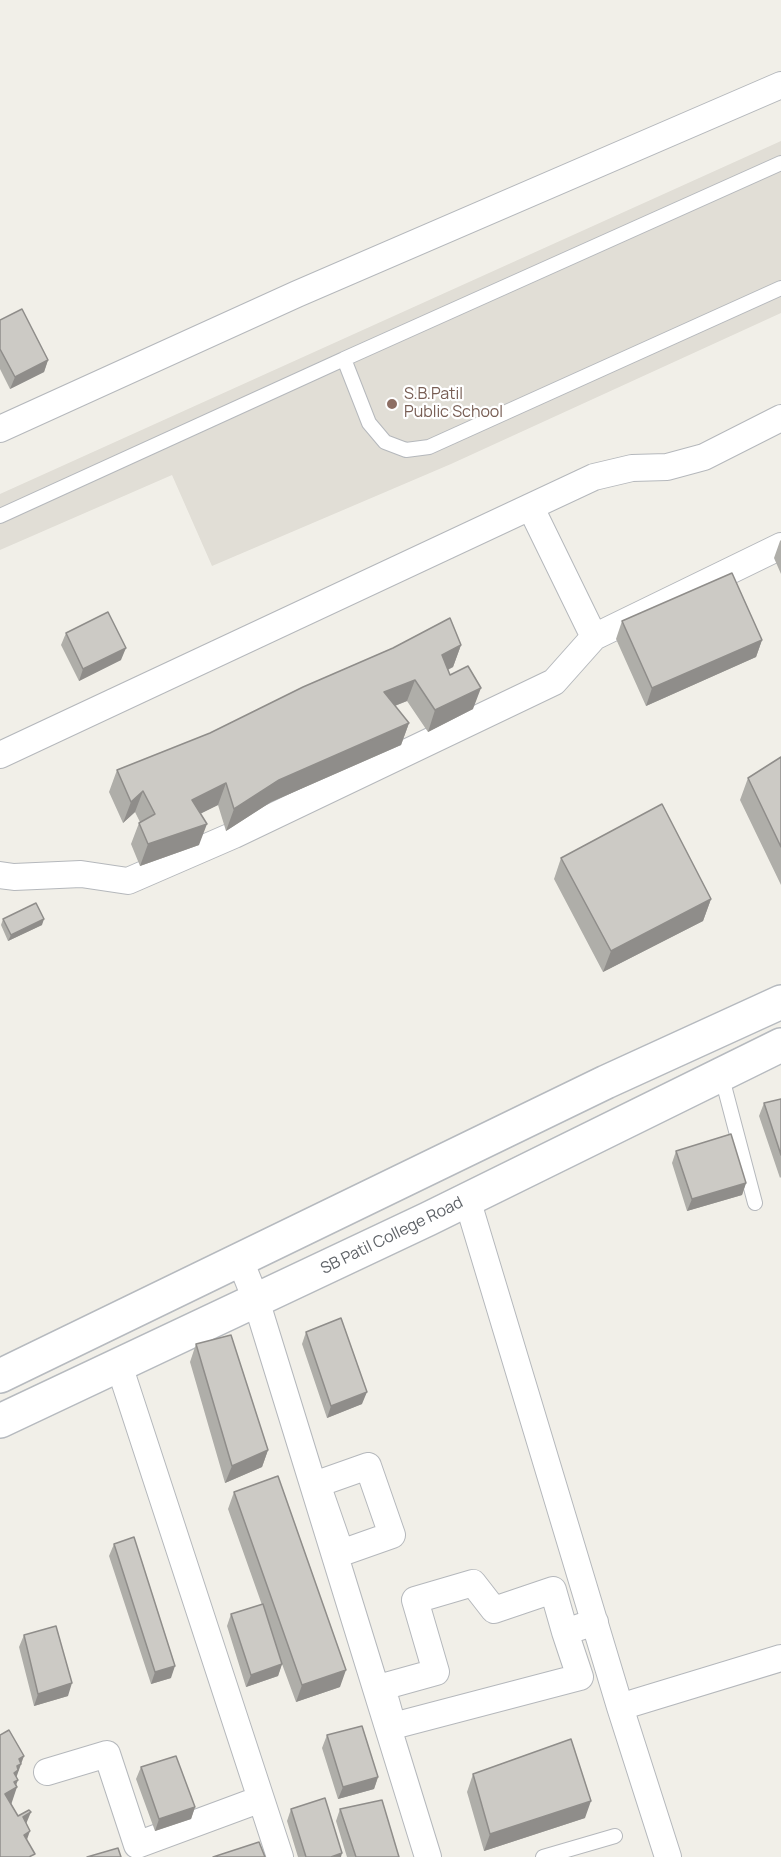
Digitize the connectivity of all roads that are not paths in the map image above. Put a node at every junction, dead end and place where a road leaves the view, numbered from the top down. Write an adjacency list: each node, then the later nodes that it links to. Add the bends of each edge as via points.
1 (781, 85): 6 (street, via 297,294)
2 (781, 163): 4 (lane)
3 (781, 288): 4 (lane, via 429,447 406,450 385,442 369,423)
4 (344, 358): 8 (lane)
5 (781, 418): 7 (street, via 704,457 667,467 632,468 594,477)
6 (0, 429)
7 (531, 508): 10 (street); 11 (street)
8 (0, 516)
9 (781, 546): 10 (street)
10 (594, 637): 12 (street, via 554,682 234,835 128,881 81,874)
11 (0, 755)
12 (0, 875)
13 (781, 1002): 18 (street, via 606,1082)
14 (781, 1045): 15 (street, SB Patil College Road)
15 (722, 1074): 16 (street, SB Patil College Road); 17 (lane)
16 (467, 1199): 19 (street, SB Patil College Road); 23 (street)
17 (755, 1203)
18 (240, 1260): 19 (street); 21 (street)
19 (256, 1300): 20 (street, SB Patil College Road); 26 (street)
20 (119, 1365): 22 (street, SB Patil College Road); 30 (street)
21 (0, 1376)
22 (0, 1422)
23 (595, 1622): 24 (street); 27 (street)
24 (566, 1632): 26 (street, via 553,1590 494,1611 473,1583 415,1600 436,1672); 28 (street, via 580,1677)
25 (781, 1658): 27 (street)
26 (379, 1688): 28 (street)
27 (620, 1707): 36 (street)
28 (391, 1727): 34 (street)
29 (47, 1772): 32 (street, via 107,1754)
30 (261, 1799): 32 (street); 33 (street)
31 (615, 1836): 35 (lane)
32 (139, 1851)
33 (280, 1857)
34 (428, 1857)
35 (543, 1857)
36 (668, 1857)

